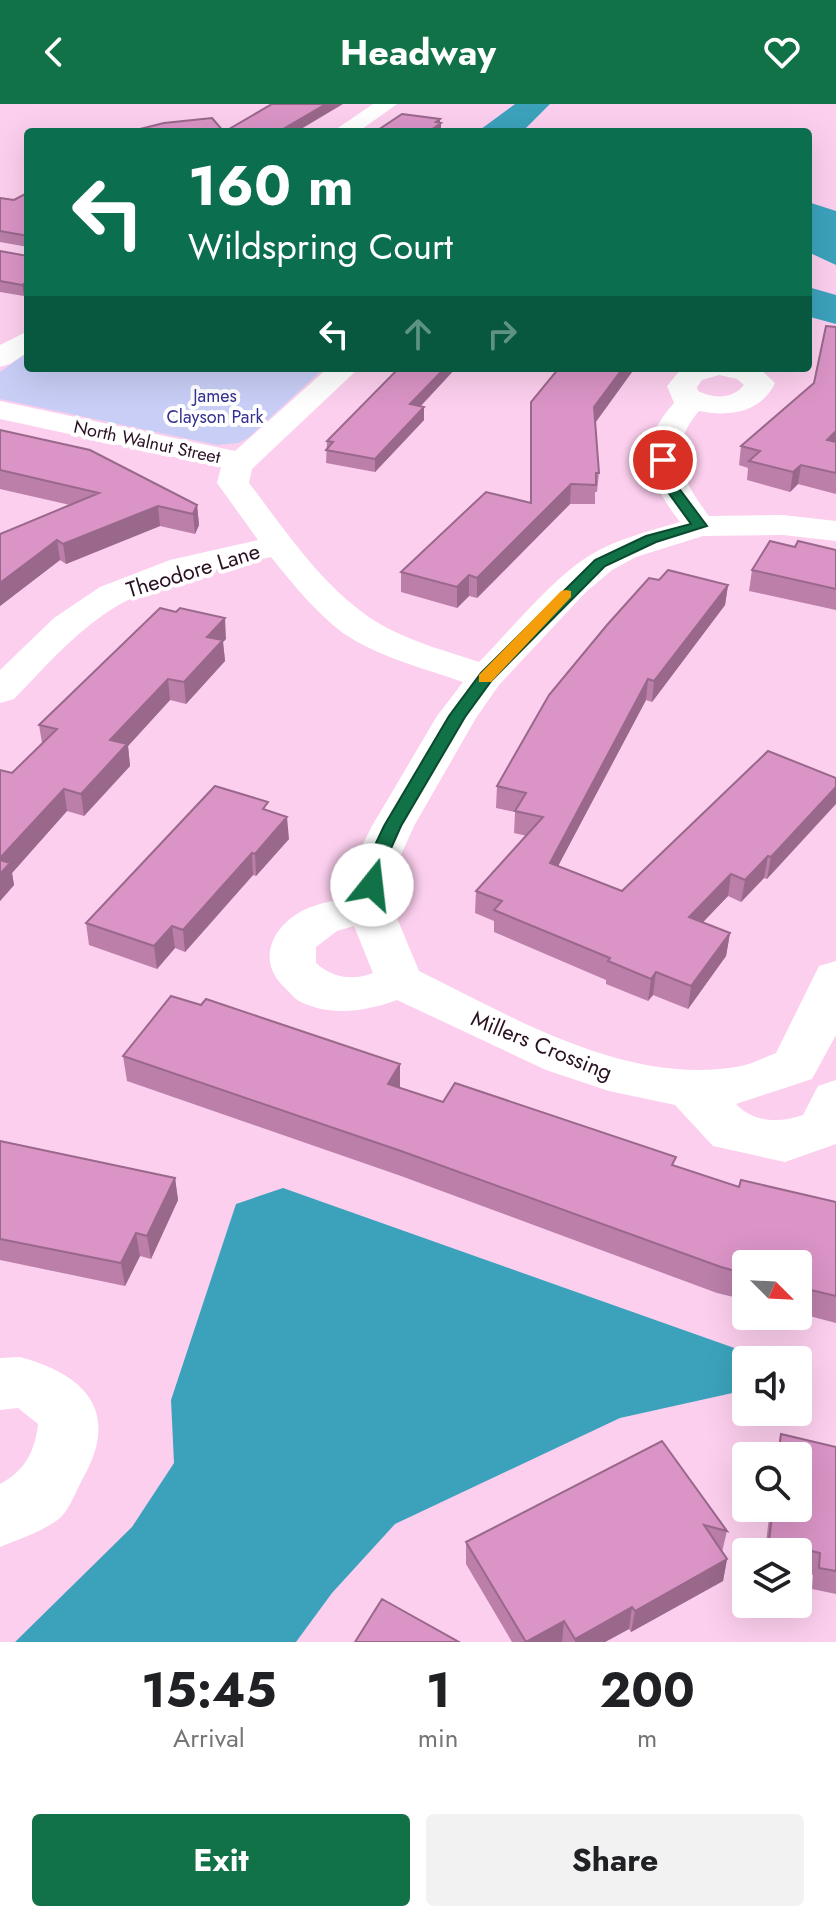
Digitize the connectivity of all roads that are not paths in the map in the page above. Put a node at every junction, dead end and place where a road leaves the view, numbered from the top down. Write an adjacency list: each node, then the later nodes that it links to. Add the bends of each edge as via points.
1 (387, 104): 2 (street)
2 (349, 128)
3 (24, 342): 4 (street)
4 (0, 358)
5 (341, 372): 10 (street)
6 (697, 372): 8 (street, via 684,381 682,392)
7 (739, 372): 8 (street, via 760,383 749,399)
8 (692, 401): 11 (street, via 670,427 663,460 671,488)
9 (0, 410): 10 (street, North Walnut Street)
10 (241, 462): 13 (street, North Walnut Street, via 233,483)
11 (700, 526): 12 (street, via 768,524); 14 (street, via 651,539 600,563)
12 (836, 531)
13 (279, 545): 14 (street, North Walnut Street, via 341,614 375,636); 15 (street, Theodore Lane, via 169,572 112,595 75,620)
14 (486, 677): 16 (street, via 393,826 375,864)
15 (0, 691)
16 (369, 906): 18 (street); 18 (street, via 321,920 293,942 293,968 316,990 361,995)
17 (836, 977): 19 (street, Millers Crossing)
18 (400, 981): 21 (street, Millers Crossing, via 503,1034 629,1079)
19 (806, 1045): 20 (street); 21 (street, Millers Crossing, via 794,1066 734,1086)
20 (836, 1087)
21 (690, 1089): 22 (street, via 731,1132 785,1142 823,1128)
22 (836, 1099)
23 (0, 1384): 24 (street, via 44,1390 69,1414 66,1451 39,1496)
24 (0, 1517)

